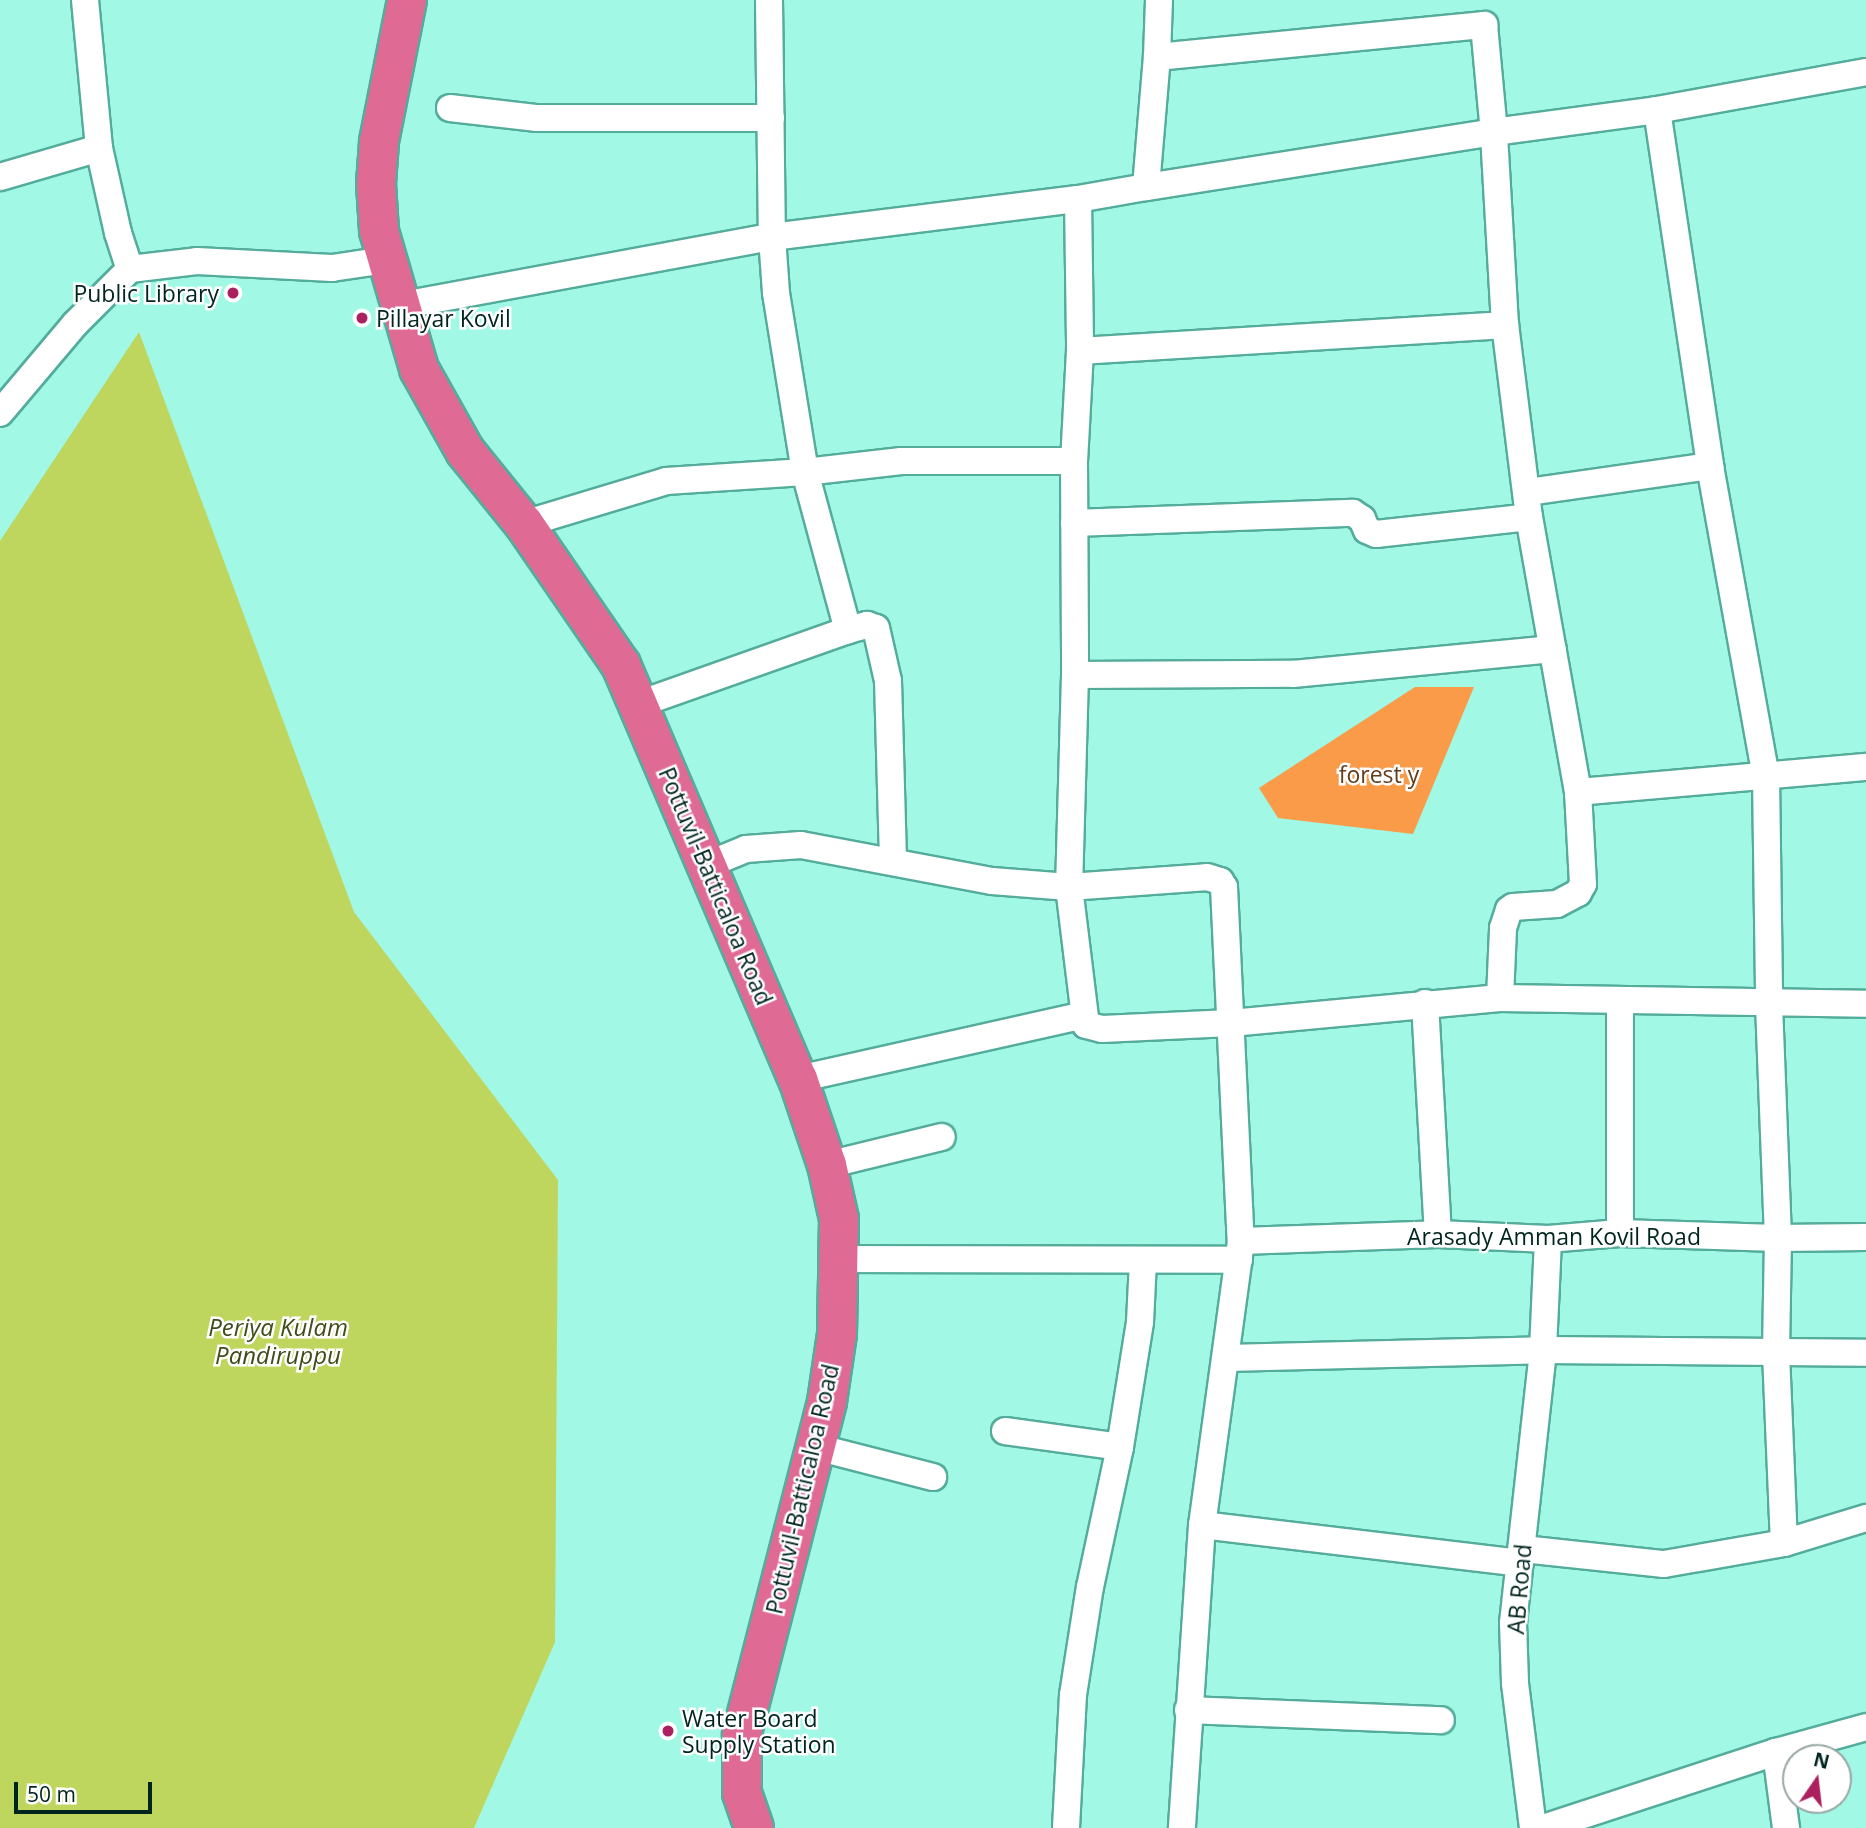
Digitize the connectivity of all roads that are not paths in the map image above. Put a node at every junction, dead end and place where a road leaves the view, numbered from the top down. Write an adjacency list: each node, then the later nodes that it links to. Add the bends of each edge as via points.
1 (85, 0): 12 (street)
2 (407, 0): 17 (highway, Pottuvil-Batticaloa Road, via 377,163 379,231)
3 (769, 0): 10 (street)
4 (1158, 0): 6 (street)
5 (1483, 13): 6 (street); 11 (street)
6 (1157, 57): 14 (street)
7 (1866, 72): 9 (street)
8 (450, 107): 10 (street, via 537,118)
9 (1657, 110): 11 (street); 24 (street)
10 (771, 118): 16 (street)
11 (1493, 132): 14 (street); 20 (street)
12 (99, 148): 13 (street); 18 (street)
13 (0, 177)
14 (1146, 187): 15 (street)
15 (1079, 199): 16 (street); 21 (street)
16 (772, 237): 19 (street); 25 (street, via 776,293)
17 (386, 260): 18 (street, via 332,268 197,261); 19 (highway, Pottuvil-Batticaloa Road)
18 (130, 269): 22 (street, via 75,324)
19 (398, 306): 28 (highway, Pottuvil-Batticaloa Road, via 419,369 439,408 465,452)
20 (1505, 325): 21 (street); 26 (street)
21 (1080, 351): 23 (street)
22 (0, 413)
23 (1074, 461): 25 (street, via 901,461); 27 (street)
24 (1710, 466): 26 (street); 34 (street)
25 (805, 472): 28 (street, via 666,481); 29 (street)
26 (1529, 505): 27 (street, via 1376,534 1353,513); 30 (street)
27 (1074, 523): 31 (street)
28 (524, 524): 32 (highway, Pottuvil-Batticaloa Road, via 621,665)
29 (848, 630): 32 (street); 36 (street, via 867,625 876,628 888,681)
30 (1553, 649): 31 (street, via 1293,674); 35 (street)
31 (1075, 675): 38 (street)
32 (639, 704): 37 (highway, Pottuvil-Batticaloa Road)
33 (1866, 767): 34 (street)
34 (1766, 776): 35 (street); 42 (street)
35 (1578, 792): 39 (street, via 1583,884 1578,893 1557,904 1509,910 1503,928)
36 (893, 861): 37 (street, via 801,845 746,849); 38 (street, via 992,881)
37 (707, 865): 46 (highway, Pottuvil-Batticaloa Road)
38 (1069, 887): 44 (street); 45 (street, via 1207,877 1220,881 1224,887)
39 (1500, 998): 40 (street); 41 (street)
40 (1620, 1002): 42 (street); 49 (street)
41 (1425, 1003): 45 (street); 50 (street)
42 (1769, 1004): 43 (street); 52 (street)
43 (1866, 1004)
44 (1084, 1015): 45 (street, via 1086,1025 1102,1029); 46 (street)
45 (1231, 1023): 54 (street)
46 (798, 1079): 48 (highway, Pottuvil-Batticaloa Road)
47 (942, 1137): 48 (street)
48 (827, 1165): 55 (highway, Pottuvil-Batticaloa Road, via 839,1219)
49 (1620, 1233): 52 (street, Arasady Amman Kovil Road); 53 (street, Arasady Amman Kovil Road)
50 (1438, 1234): 53 (street, Arasady Amman Kovil Road); 54 (street, Arasady Amman Kovil Road)
51 (1866, 1237): 52 (street, Arasady Amman Kovil Road)
52 (1778, 1238): 58 (street)
53 (1548, 1239): 57 (street, AB Road)
54 (1240, 1250): 56 (street, Arasady Amman Kovil Road); 60 (street)
55 (840, 1259): 56 (street, Arasady Amman Kovil Road); 62 (highway, Pottuvil-Batticaloa Road, via 837,1334)
56 (1143, 1261): 63 (street, via 1140,1322)
57 (1544, 1350): 58 (street); 60 (street); 68 (street, AB Road)
58 (1776, 1353): 59 (street); 67 (street)
59 (1866, 1353)
60 (1226, 1358): 66 (street)
61 (1005, 1431): 63 (street)
62 (816, 1447): 64 (street); 73 (highway, Pottuvil-Batticaloa Road, via 743,1734 742,1793)
63 (1120, 1447): 74 (street, via 1073,1695)
64 (933, 1477)
65 (1866, 1518): 67 (street)
66 (1202, 1525): 68 (street); 69 (street)
67 (1783, 1544): 68 (street, via 1664,1564)
68 (1522, 1556): 76 (street, AB Road, via 1513,1623 1515,1683)
69 (1188, 1710): 70 (street); 75 (street)
70 (1441, 1720)
71 (1866, 1727): 72 (street)
72 (1776, 1752): 77 (street); 78 (street)
73 (754, 1828)
74 (1066, 1828)
75 (1182, 1828)
76 (1534, 1828)
77 (1543, 1828)
78 (1786, 1828)

